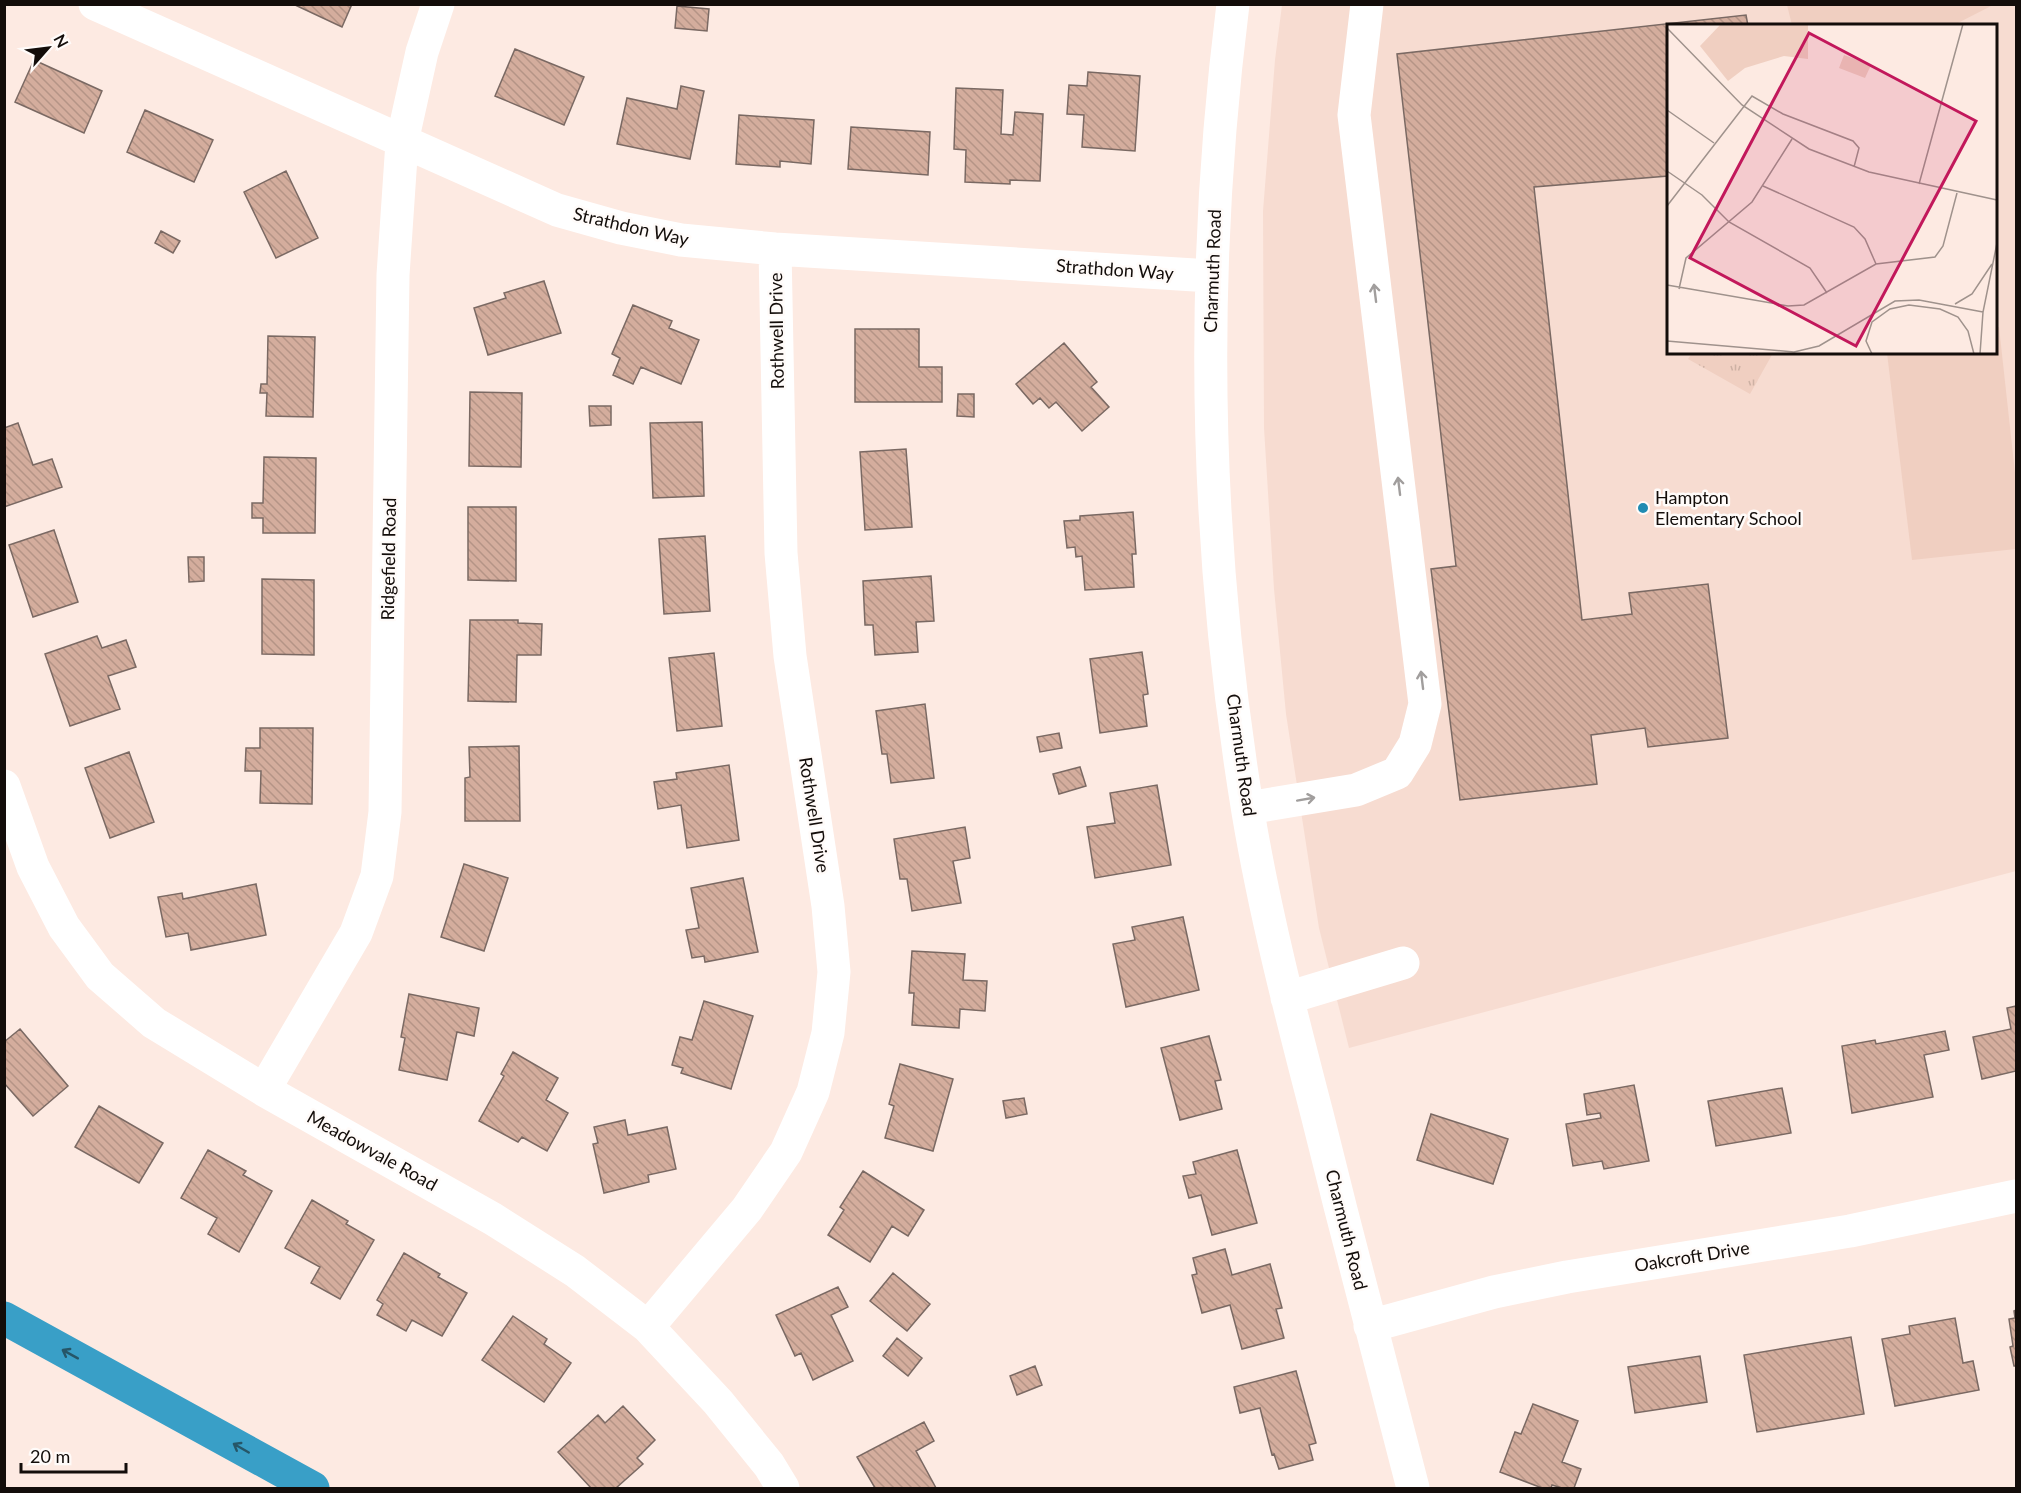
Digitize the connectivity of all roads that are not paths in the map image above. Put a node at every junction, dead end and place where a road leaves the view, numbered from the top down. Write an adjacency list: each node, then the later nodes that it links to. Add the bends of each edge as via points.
1 (95, 4): 5 (street, Strathdon Way)
2 (438, 4): 5 (street, Ridgefield Road, via 422,52)
3 (1233, 4): 7 (street, Charmuth Road, via 1221,99)
4 (1366, 4): 9 (street, one-way to 4, via 1356,790 1397,773 1415,744 1425,705 1354,116)
5 (402, 142): 6 (street, Strathdon Way, via 557,210 681,240); 12 (street, Ridgefield Road, via 393,275 385,812 377,876 356,933)
6 (775, 249): 7 (street, Strathdon Way); 16 (street, Rothwell Drive, via 782,553 790,656 828,906 834,972 828,1033 813,1092 786,1152 747,1209)
7 (1211, 276): 9 (street, Charmuth Road, via 1210,432 1220,598)
8 (4, 786): 12 (street, Meadowvale Road, via 33,867 64,927 100,976 154,1023)
9 (1248, 808): 11 (street, Charmuth Road, via 1271,935)
10 (1403, 963): 11 (street)
11 (1287, 998): 15 (street, Charmuth Road)
12 (264, 1090): 16 (street, Meadowvale Road, via 493,1219 575,1271)
13 (2016, 1196): 15 (street, Oakcroft Drive, via 1850,1231 1568,1277 1494,1292)
14 (4, 1318): 17 (highway, one-way to 14)
15 (1370, 1326): 19 (street, Charmuth Road)
16 (648, 1327): 18 (street, Meadowvale Road, via 718,1402)
17 (313, 1488)
18 (783, 1488)
19 (1413, 1488)

